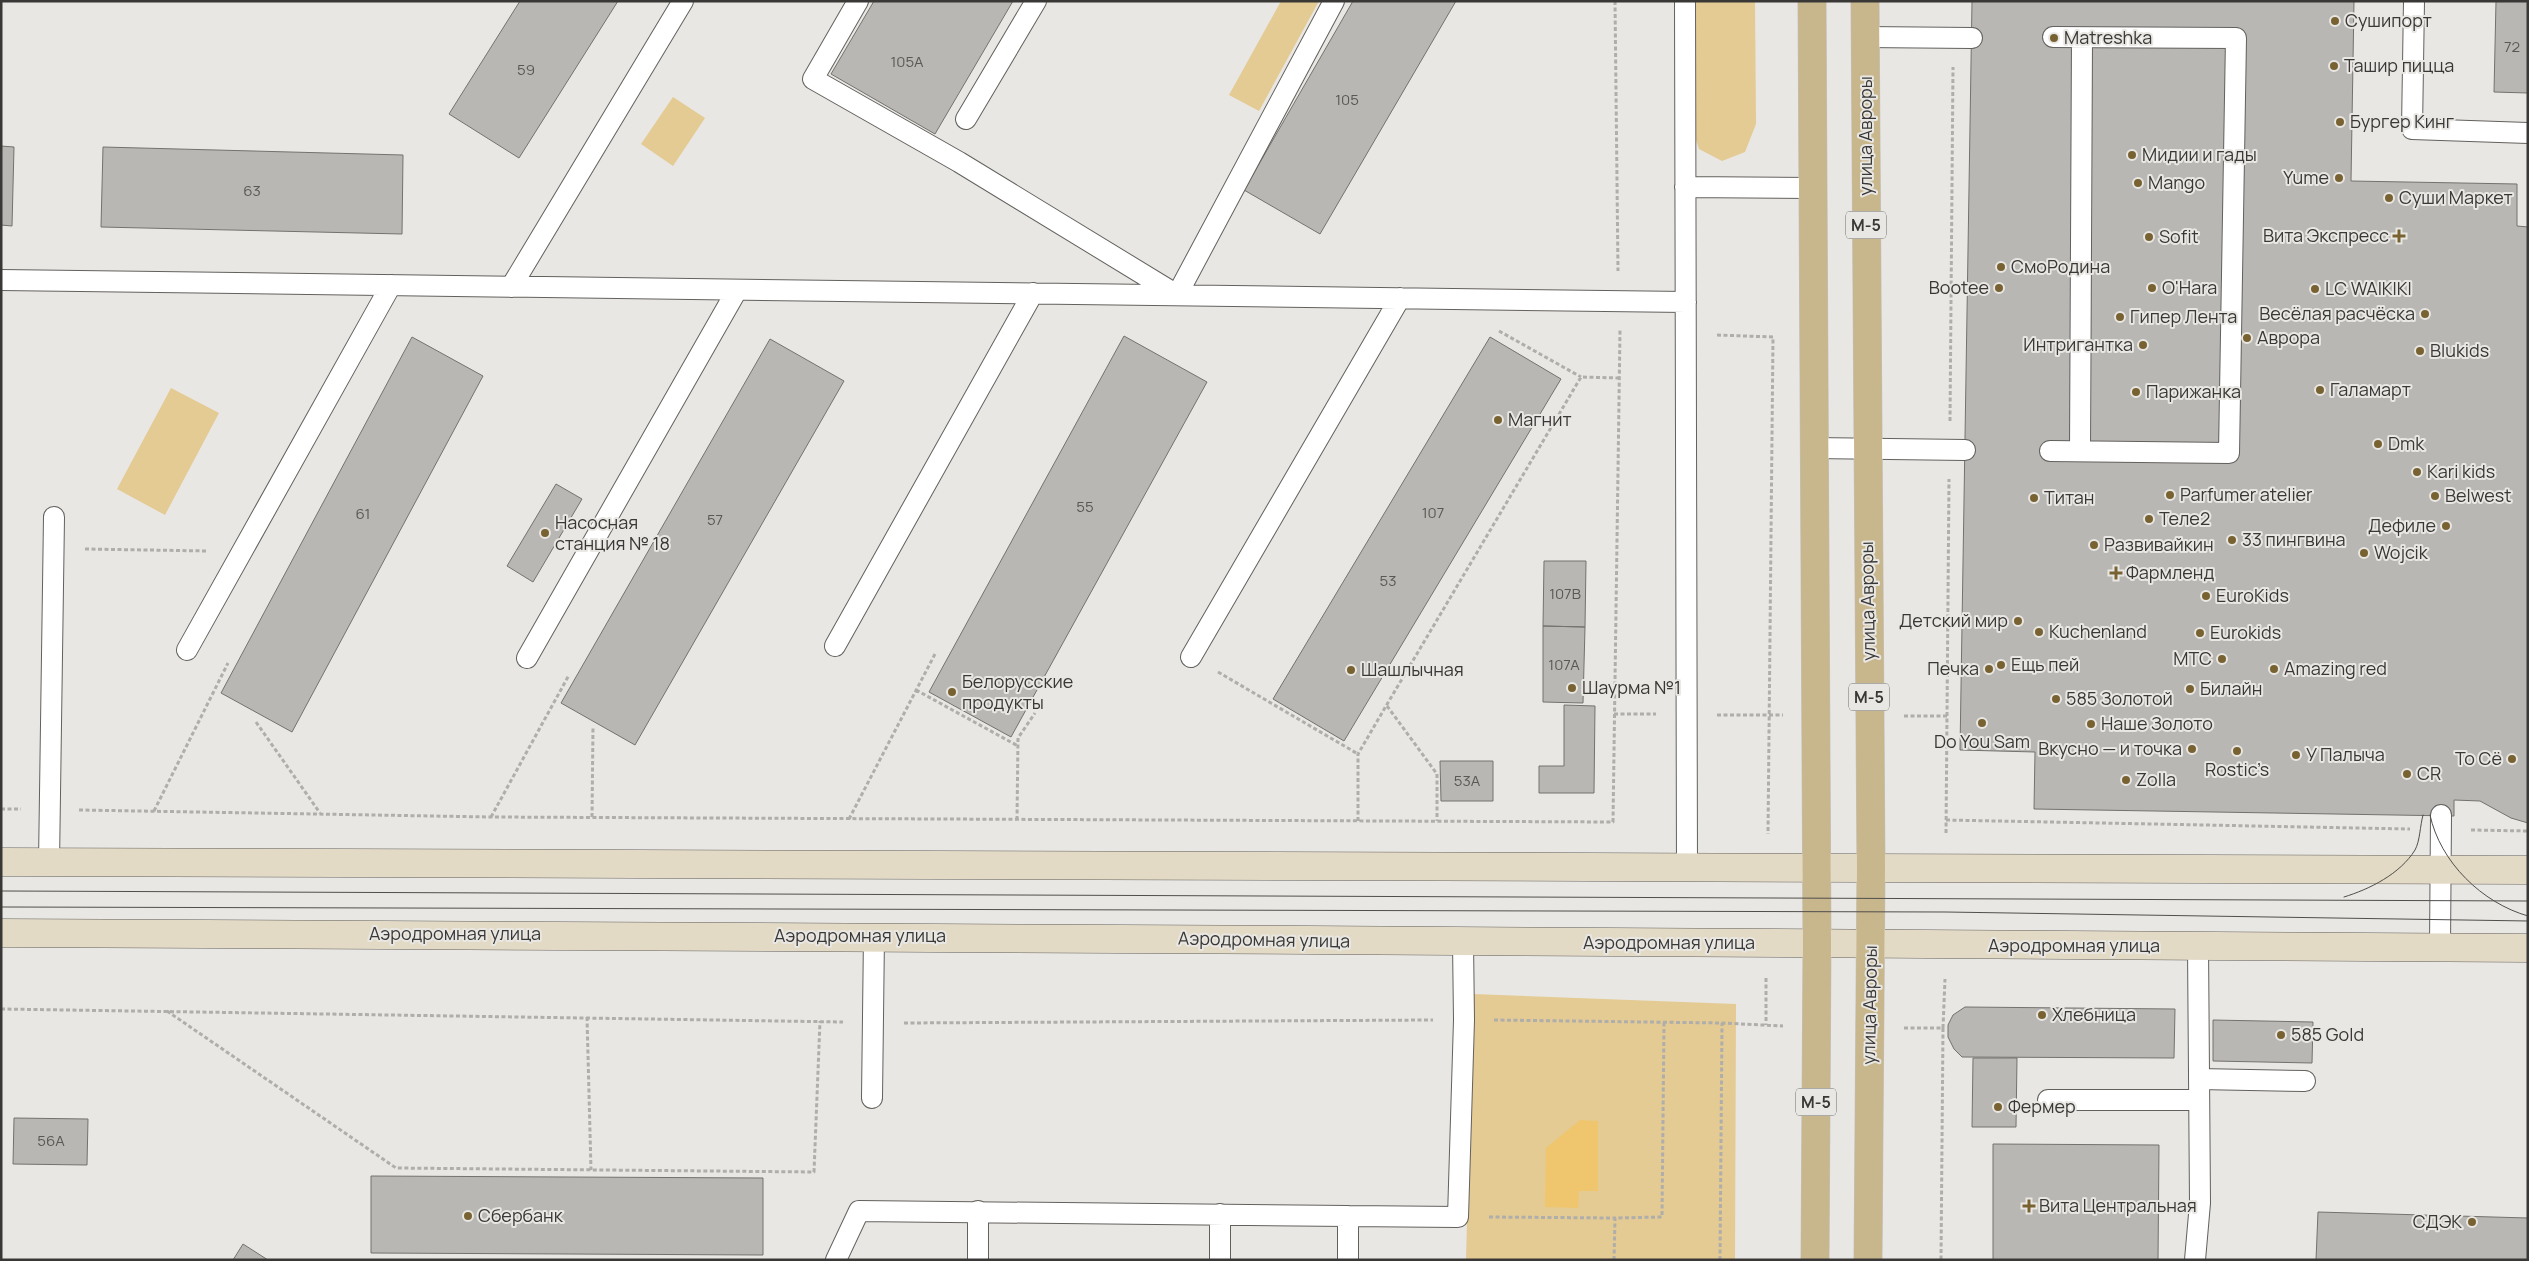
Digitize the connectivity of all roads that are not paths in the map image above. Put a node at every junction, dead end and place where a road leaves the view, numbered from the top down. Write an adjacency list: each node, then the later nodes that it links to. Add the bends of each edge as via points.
1 (683, 1): 19 (lane)
2 (858, 1): 22 (lane, via 813,79 959,162)
3 (1036, 1): 13 (lane)
4 (1334, 1): 22 (lane)
5 (1685, 1): 15 (lane)
6 (1812, 1): 16 (main road, М-5)
7 (1866, 1): 9 (main road, улица Авроры / М-5)
8 (2414, 1): 14 (lane, via 2412,129)
9 (1866, 36): 11 (lane); 26 (main road, улица Авроры / М-5)
10 (2052, 37): 12 (lane)
11 (1962, 38)
12 (2082, 38): 29 (lane); 29 (lane, via 2236,38 2229,453)
13 (966, 118)
14 (2528, 132)
15 (1685, 187): 16 (lane); 24 (lane)
16 (1813, 188): 25 (main road, М-5)
17 (1, 280): 18 (lane)
18 (391, 285): 19 (lane); 32 (lane)
19 (511, 287): 20 (lane)
20 (737, 290): 21 (lane); 34 (lane)
21 (1033, 293): 22 (lane); 31 (lane)
22 (1177, 295): 23 (lane)
23 (1400, 298): 24 (lane); 33 (lane)
24 (1686, 302): 40 (lane)
25 (1814, 448): 26 (lane); 38 (main road, М-5)
26 (1866, 449): 27 (lane); 39 (main road, улица Авроры / М-5)
27 (1957, 450)
28 (2050, 451): 29 (lane)
29 (2080, 451)
30 (54, 517): 37 (lane)
31 (835, 646)
32 (187, 650)
33 (1191, 657)
34 (527, 658)
35 (2441, 822): 41 (lane)
36 (1, 862): 37 (main road)
37 (50, 863): 40 (main road, via 904,863)
38 (1815, 867): 39 (main road); 40 (main road); 46 (main road, М-5)
39 (1871, 867): 41 (main road); 47 (main road, улица Авроры / М-5)
40 (1687, 868)
41 (2440, 869): 42 (main road); 49 (lane)
42 (2528, 870)
43 (1, 932): 44 (main road, Аэродромная улица)
44 (874, 935): 45 (main road, Аэродромная улица); 53 (lane)
45 (1462, 942): 46 (main road, Аэродромная улица); 58 (lane, via 1464,1020 1458,1217)
46 (1817, 944): 47 (main road, Аэродромная улица); 63 (main road, М-5)
47 (1870, 944): 48 (main road, Аэродромная улица); 64 (main road, улица Авроры / М-5)
48 (2198, 946): 49 (main road, Аэродромная улица); 51 (lane)
49 (2440, 947): 50 (main road, Аэродромная улица)
50 (2528, 948)
51 (2199, 1079): 52 (lane); 55 (lane)
52 (2305, 1081)
53 (872, 1098)
54 (2048, 1100): 55 (lane)
55 (2199, 1100): 65 (lane, via 2200,1203)
56 (978, 1211): 57 (lane); 59 (lane, via 859,1211); 60 (lane)
57 (1220, 1214): 58 (lane); 61 (lane)
58 (1348, 1216): 62 (lane)
59 (836, 1260)
60 (978, 1260)
61 (1220, 1260)
62 (1348, 1260)
63 (1815, 1260)
64 (1868, 1260)
65 (2195, 1260)

